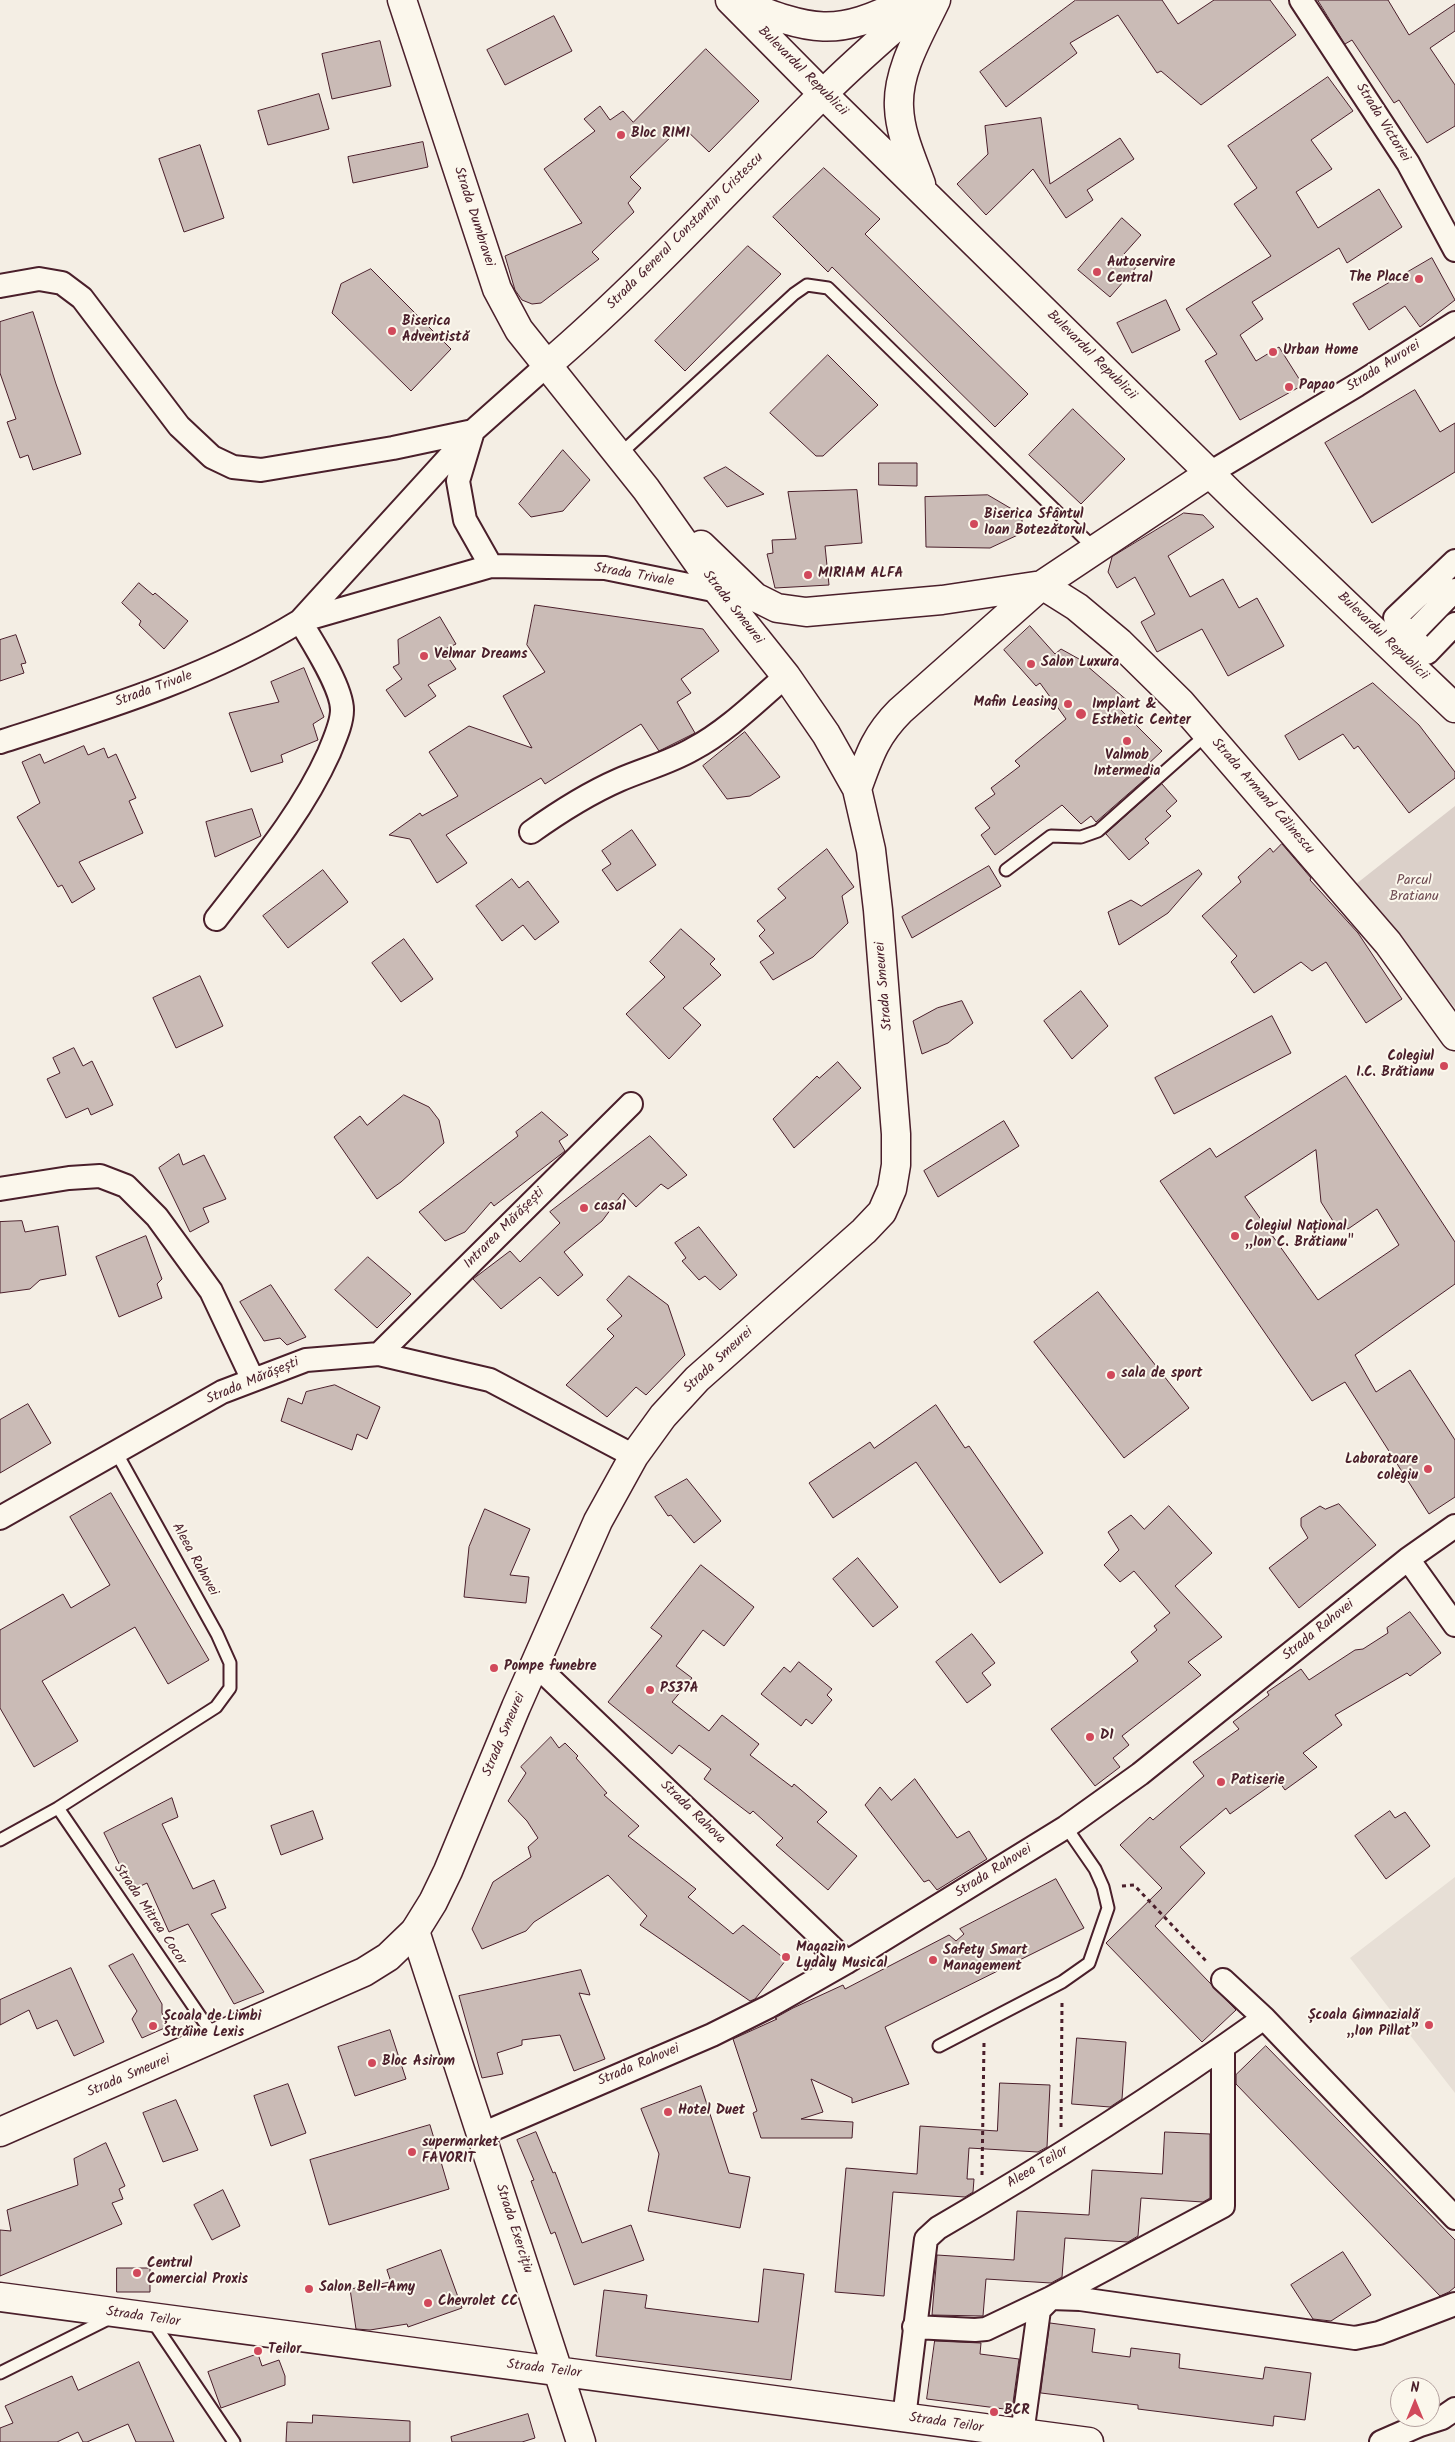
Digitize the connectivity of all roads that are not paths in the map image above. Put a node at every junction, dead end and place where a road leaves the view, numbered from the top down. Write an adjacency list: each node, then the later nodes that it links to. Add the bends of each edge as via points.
1 (402, 0): 12 (main road, Strada Dumbravei, via 497,289 518,330)
2 (731, 0): 3 (main road, via 795,24 840,27 862,22); 7 (main road, Bulevardul Republicii)
3 (909, 0)
4 (925, 0): 7 (main road, Strada General Constantin Cristescu)
5 (936, 0): 8 (main road, via 902,78 899,107 903,136)
6 (1301, 0): 9 (street, Strada Victoriei, via 1408,163)
7 (823, 94): 8 (main road, Bulevardul Republicii); 12 (main road, Strada General Constantin Cristescu, via 594,324)
8 (924, 190): 16 (main road, Bulevardul Republicii)
9 (1455, 250)
10 (0, 286): 14 (street, via 39,280 62,283 82,298 180,426 212,457 233,467 261,470)
11 (1455, 322): 16 (street, Strada Aurorei)
12 (546, 366): 13 (main road, Strada Dumbravei); 14 (street, Strada Trivale)
13 (584, 412): 15 (main road, Strada Smeurei)
14 (473, 431): 20 (street, via 458,481 464,520); 24 (street, Strada Trivale)
15 (619, 455): 17 (main road, Strada Smeurei); 18 (lane, via 794,294 807,285 828,288)
16 (1210, 473): 18 (main road); 28 (main road, Bulevardul Republicii)
17 (646, 490): 21 (main road, via 755,597 776,608 830,611 942,600); 23 (main road, Strada Smeurei)
18 (1096, 549): 21 (main road)
19 (1455, 561): 26 (street, via 1396,618)
20 (491, 566): 23 (street, Strada Trivale, via 605,568); 24 (street, Strada Trivale)
21 (1042, 585): 29 (main road, Strada Armand Călinescu, via 1077,607 1120,643 1180,702); 31 (main road, via 884,727 871,750)
22 (1455, 590): 26 (street)
23 (718, 591): 27 (main road, Strada Smeurei)
24 (300, 621): 30 (street, Strada Trivale, via 264,643 204,671 101,710); 34 (street, via 330,672 342,709 335,739 316,782 285,829)
25 (1455, 624): 26 (street, via 1427,653)
26 (1411, 635)
27 (786, 676): 31 (main road, Strada Smeurei, via 826,734); 32 (street, via 695,748 574,802)
28 (1455, 708)
29 (1207, 734): 33 (lane, via 1098,831 1081,837 1051,836); 35 (main road, Strada Armand Călinescu, via 1388,943)
30 (0, 742)
31 (857, 789): 41 (main road, Strada Smeurei, via 871,850 891,1055 896,1134 892,1189 882,1212 864,1231 697,1379 663,1416)
32 (531, 832)
33 (1006, 870)
34 (216, 919)
35 (1455, 1036)
36 (632, 1104): 38 (street, Intrarea Mărășești)
37 (0, 1189): 39 (street, via 100,1176 126,1186 157,1217 211,1291)
38 (379, 1354): 39 (street, Strada Mărășești, via 306,1360); 41 (street, Strada Mărășești, via 490,1380)
39 (253, 1380): 40 (street, Strada Mărășești, via 222,1392)
40 (116, 1452): 42 (street, Strada Mărășești); 47 (lane, Aleea Rahovei, via 217,1634 230,1663 230,1688 216,1707)
41 (634, 1456): 46 (main road, Strada Smeurei, via 598,1521)
42 (0, 1518)
43 (1455, 1526): 44 (street, Strada Rahovei)
44 (1408, 1559): 45 (street); 48 (street, Strada Rahovei, via 1140,1774)
45 (1455, 1625)
46 (536, 1665): 50 (main road, Strada Smeurei, via 448,1871); 51 (street, Strada Rahova)
47 (58, 1808): 49 (lane); 54 (lane, Strada Mitrea Cocor)
48 (1066, 1827): 51 (street, Strada Rahovei); 55 (lane, via 1095,1869 1104,1888 1108,1908 1089,1963 1062,1982)
49 (0, 1840)
50 (415, 1932): 54 (main road, Strada Smeurei, via 388,1957 364,1972); 58 (main road, Strada Exercițiu)
51 (847, 1962): 58 (street, Strada Rahovei, via 712,2035)
52 (1223, 1980): 53 (street)
53 (1264, 2018): 56 (street, Aleea Teilor); 59 (street)
54 (215, 2039): 57 (main road, Strada Smeurei)
55 (939, 2046)
56 (1223, 2047): 61 (street, via 1223,2206); 65 (street, Aleea Teilor, via 1060,2155 938,2228 926,2239)
57 (0, 2132)
58 (482, 2134): 66 (main road, Strada Exercițiu)
59 (1455, 2218)
60 (0, 2298): 63 (main road, Strada Teilor)
61 (1051, 2298): 62 (street, via 1080,2299 1355,2338 1379,2333); 65 (street, via 986,2329); 70 (street, via 1039,2310)
62 (1455, 2304)
63 (117, 2315): 64 (main road, Strada Teilor); 67 (lane)
64 (150, 2319): 66 (main road, Strada Teilor); 71 (lane)
65 (914, 2327): 69 (street, Aleea Teilor)
66 (558, 2371): 69 (main road, Strada Teilor); 72 (main road, Strada Exercițiu)
67 (0, 2373)
68 (1455, 2409): 74 (street, via 1442,2418)
69 (904, 2418): 70 (main road, Strada Teilor)
70 (1022, 2434): 73 (main road, Strada Teilor)
71 (234, 2442)
72 (581, 2442)
73 (1089, 2442)
74 (1382, 2442)

